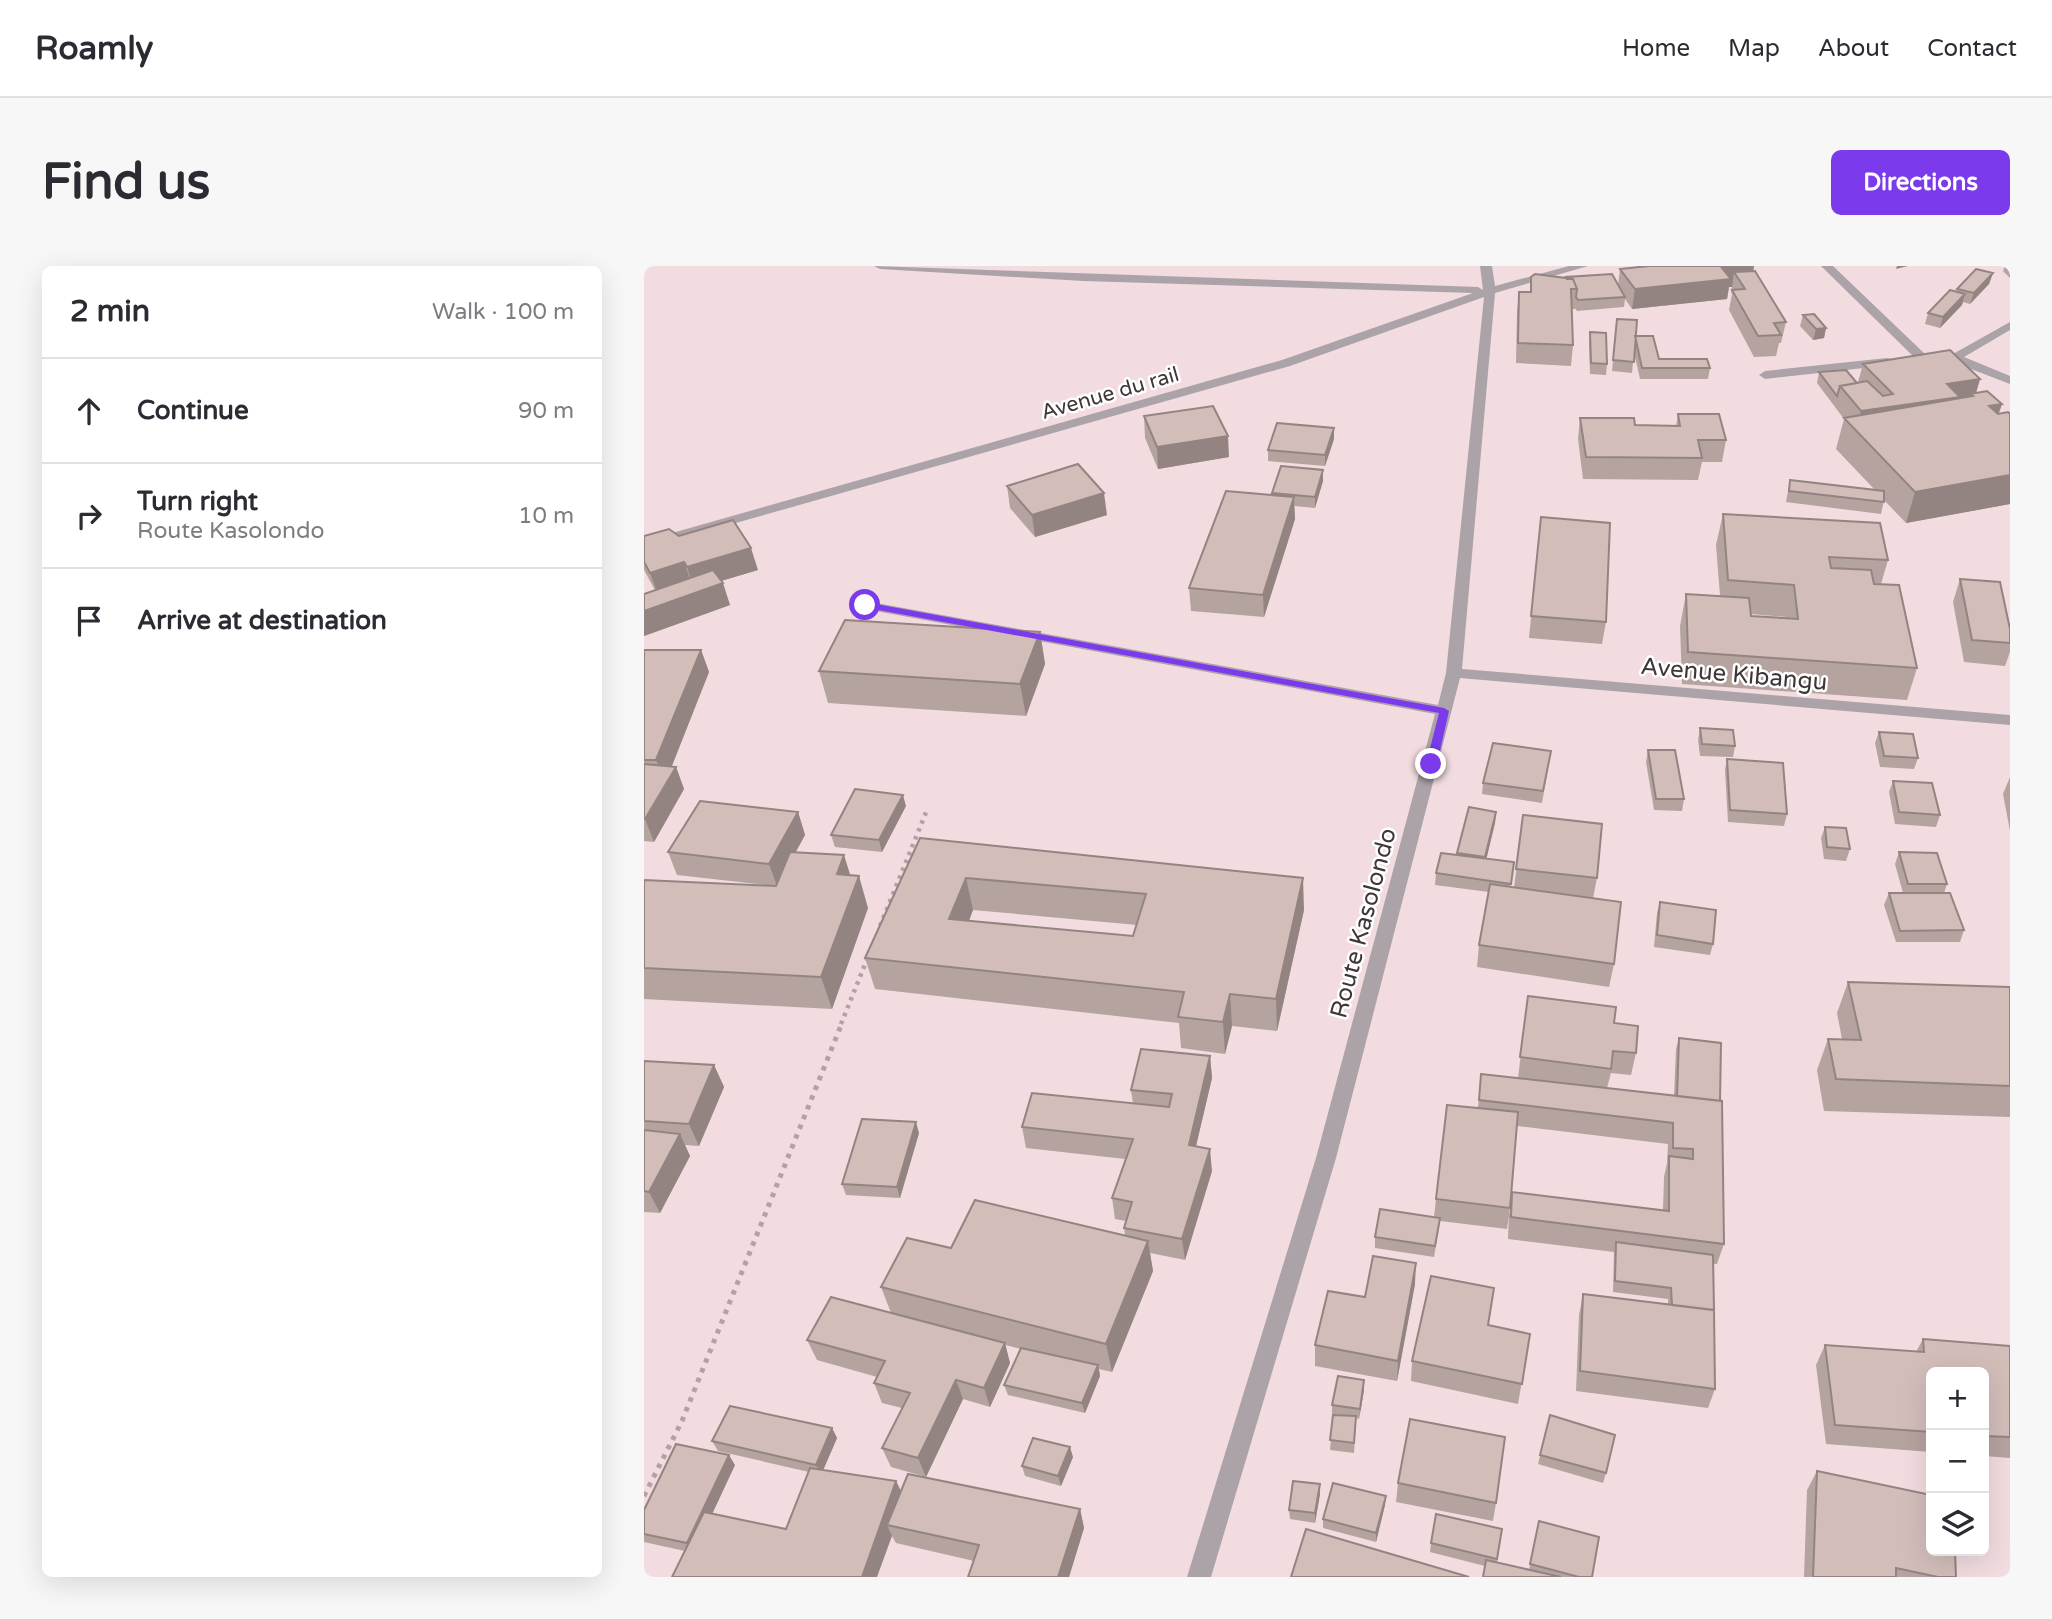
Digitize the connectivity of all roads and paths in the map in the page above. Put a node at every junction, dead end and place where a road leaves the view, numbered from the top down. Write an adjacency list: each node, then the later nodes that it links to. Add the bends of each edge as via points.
1 (880, 266): 6 (street)
2 (1087, 266): 6 (street)
3 (1486, 266): 7 (street, Route Kasolondo)
4 (1582, 266): 7 (street, Avenue du rail)
5 (1828, 266): 10 (street)
6 (1083, 278): 7 (street)
7 (1490, 291): 13 (street, Avenue du rail, via 1286,363); 15 (street, Route Kasolondo)
8 (2010, 325): 9 (street)
9 (1955, 358): 10 (street); 12 (street)
10 (1909, 359): 11 (street)
11 (1765, 375)
12 (2010, 380)
13 (644, 545)
14 (865, 605): 16 (street)
15 (1454, 673): 16 (street, Route Kasolondo); 17 (street, Avenue Kibangu)
16 (1444, 711): 22 (street, Route Kasolondo, via 1326,1158)
17 (2010, 720)
18 (926, 810): 19 (path)
19 (876, 938)
20 (870, 950): 21 (path, via 682,1421)
21 (644, 1496)
22 (1199, 1577)

